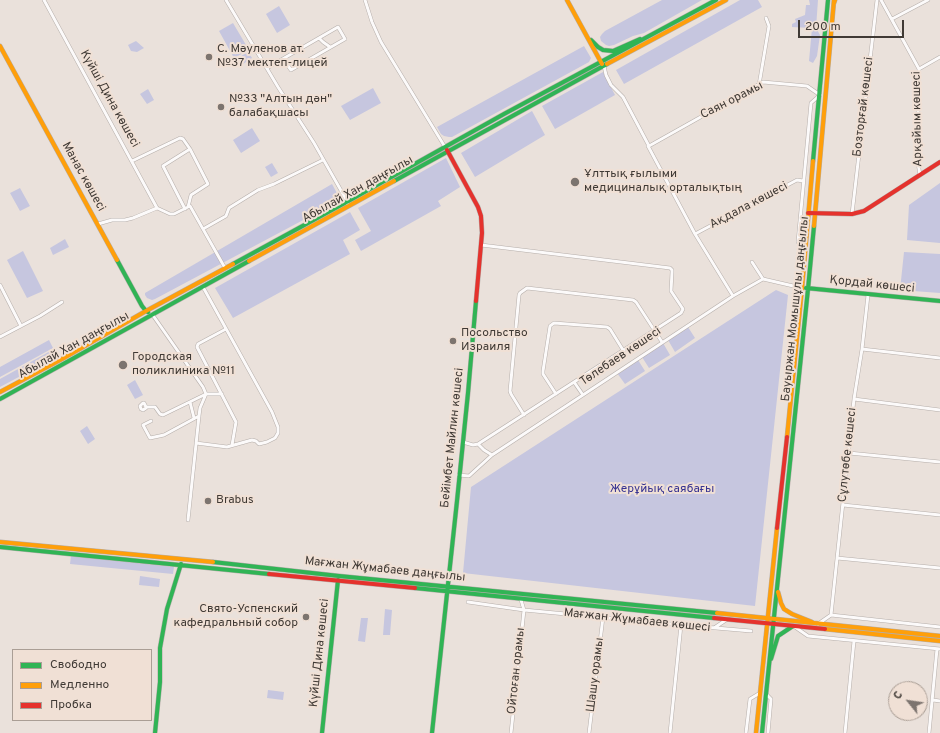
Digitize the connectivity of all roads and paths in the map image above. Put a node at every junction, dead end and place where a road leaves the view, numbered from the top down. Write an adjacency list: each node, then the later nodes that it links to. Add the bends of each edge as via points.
1 (44, 0): 32 (street, Күйші Дина көшесі)
2 (226, 0): 23 (street)
3 (365, 0): 28 (street, via 381,42)
4 (567, 0): 14 (main road)
5 (716, 0): 16 (main road, Абылай Хан даңғылы)
6 (726, 0): 22 (main road, Абылай Хан даңғылы)
7 (828, 0): 26 (main road, Бауыржан Момышұлы даңғылы)
8 (877, 0): 42 (street, Бозторғай көшесі)
9 (881, 0): 13 (street, Арқайым көшесі)
10 (928, 0): 13 (street)
11 (834, 1): 41 (main road, Бауыржан Момышұлы даңғылы)
12 (766, 18): 25 (street, via 769,26)
13 (892, 19): 24 (street, Арқайым көшесі)
14 (588, 37): 16 (main road, via 598,47 613,51 635,40); 21 (main road)
15 (319, 38): 18 (street); 18 (street, via 338,27 344,39); 20 (street)
16 (647, 38): 21 (main road, Абылай Хан даңғылы)
17 (0, 46): 43 (main road, Манас көшесі)
18 (330, 47): 20 (street, via 291,70)
19 (940, 57): 24 (street)
20 (283, 59): 23 (street)
21 (601, 61): 22 (main road); 28 (main road, Абылай Хан даңғылы)
22 (604, 66): 27 (street, via 611,85 623,97); 30 (main road, Абылай Хан даңғылы)
23 (267, 68): 31 (street)
24 (919, 69): 34 (street, Арқайым көшесі, via 917,161)
25 (759, 85): 26 (street, Саян орамы, via 763,82 807,86); 27 (street, Саян орамы)
26 (820, 95): 35 (street, via 811,103); 40 (main road, Бауыржан Момышұлы даңғылы)
27 (649, 146): 45 (street)
28 (445, 147): 30 (main road, Бейімбет Майлин көшесі); 36 (main road, Абылай Хан даңғылы)
29 (190, 149): 32 (street, via 180,138); 39 (street, via 208,184 191,195); 39 (street, via 163,166)
30 (448, 152): 37 (main road, Абылай Хан даңғылы); 46 (main road, Бейімбет Майлин көшесі, via 480,211)
31 (323, 160): 36 (street); 44 (street, via 258,190 229,208 226,216)
32 (132, 161): 38 (street, Күйші Дина көшесі)
33 (940, 162): 34 (main road)
34 (920, 175): 42 (main road, via 864,211)
35 (803, 181): 45 (street, Ақдала көшесі, via 798,180); 47 (street, via 798,242)
36 (346, 201): 37 (street); 49 (main road, Абылай Хан даңғылы)
37 (347, 207): 52 (main road, Абылай Хан даңғылы)
38 (157, 208): 39 (street, via 170,214); 43 (street, via 128,220 112,220)
39 (187, 208): 44 (street, via 190,206)
40 (808, 213): 41 (main road); 47 (main road, Бауыржан Момышұлы даңғылы)
41 (815, 213): 42 (main road); 54 (main road, Бауыржан Момышұлы даңғылы)
42 (852, 214)
43 (98, 224): 59 (main road, Манас көшесі)
44 (203, 229): 49 (street)
45 (695, 234): 56 (street)
46 (481, 244): 63 (street, via 670,268 671,291 683,311); 84 (main road, Бейімбет Майлин көшесі)
47 (805, 250): 53 (main road, Бауыржан Момышұлы даңғылы)
48 (752, 262): 50 (street)
49 (225, 268): 59 (main road, Абылай Хан даңғылы)
50 (763, 279): 53 (street); 56 (street, Төлебаев көшесі)
51 (0, 285): 61 (street)
52 (203, 287): 60 (main road, Абылай Хан даңғылы); 62 (street)
53 (802, 288): 54 (main road, Қордай көшесі); 111 (main road, Бауыржан Момышұлы даңғылы)
54 (808, 289): 55 (main road, Қордай көшесі); 104 (main road, Бауыржан Момышұлы даңғылы)
55 (868, 295): 57 (main road, Қордай көшесі); 66 (street, Сұлутөбе көшесі)
56 (733, 296): 65 (street, Төлебаев көшесі)
57 (940, 301)
58 (62, 302): 61 (street)
59 (146, 311): 60 (main road); 70 (main road, Абылай Хан даңғылы)
60 (152, 314): 71 (street); 75 (main road, Абылай Хан даңғылы)
61 (21, 326): 64 (street)
62 (226, 329): 72 (street, via 198,344 197,347); 87 (street, via 278,427 275,438 259,444 252,440)
63 (654, 330): 65 (street); 67 (street); 80 (street, via 633,300 527,288 519,295 510,391)
64 (0, 337)
65 (662, 342): 74 (street, Төлебаев көшесі)
66 (862, 349): 68 (street); 76 (street, Сұлутөбе көшесі)
67 (623, 350): 69 (street); 73 (street, via 607,327 556,322 551,325 542,371)
68 (940, 358)
69 (574, 382): 73 (street); 74 (street)
70 (0, 392)
71 (206, 394): 72 (street); 77 (street); 81 (street)
72 (222, 394): 87 (street, via 236,422)
73 (556, 394): 80 (street)
74 (583, 394): 89 (street, Төлебаев көшесі)
75 (0, 399)
76 (854, 399): 79 (street); 88 (street, Сұлутөбе көшесі)
77 (190, 402): 78 (street, via 163,415 155,407); 82 (street)
78 (146, 407)
79 (940, 410)
80 (524, 414): 86 (street)
81 (199, 416): 82 (street); 85 (street)
82 (194, 418): 83 (street, via 164,435 150,438 143,425)
83 (151, 421)
84 (462, 442): 86 (street); 91 (main road, Бейімбет Майлин көшесі)
85 (196, 443): 87 (street); 94 (street)
86 (478, 444): 89 (street)
87 (232, 445)
88 (849, 453): 90 (street); 92 (street, Сұлутөбе көшесі)
89 (492, 455): 91 (street, Төлебаев көшесі, via 469,476)
90 (940, 462)
91 (459, 475): 103 (main road, Бейімбет Майлин көшесі)
92 (843, 506): 93 (street); 97 (street, Сұлутөбе көшесі)
93 (940, 515)
94 (188, 520)
95 (0, 542): 98 (main road, Мағжан Жұмабаев даңғылы)
96 (0, 547): 99 (main road, Мағжан Жұмабаев даңғылы)
97 (838, 558): 100 (street); 109 (street, Сұлутөбе көшесі)
98 (181, 560): 99 (main road); 101 (main road, Мағжан Жұмабаев даңғылы)
99 (180, 566): 102 (main road, Мағжан Жұмабаев даңғылы); 131 (main road, via 167,609 160,648)
100 (940, 568)
101 (339, 576): 102 (main road, Күйші Дина көшесі); 103 (main road, Мағжан Жұмабаев даңғылы)
102 (338, 582): 105 (main road, Мағжан Жұмабаев даңғылы); 132 (main road, Күйші Дина көшесі)
103 (447, 586): 105 (main road, Бейімбет Майлин көшесі); 111 (main road, Мағжан Жұмабаев даңғылы)
104 (777, 589): 112 (main road, Бауыржан Момышұлы даңғылы); 116 (main road, via 784,609)
105 (446, 591): 106 (main road, Мағжан Жұмабаев даңғылы); 133 (main road, Бейімбет Майлин көшесі)
106 (521, 600): 108 (street); 113 (main road, Мағжан Жұмабаев даңғылы)
107 (468, 602): 108 (street, Мағжан Жұмабаев көшесі)
108 (524, 610): 110 (street, Мағжан Жұмабаев көшесі); 134 (street, Ойтоған орамы)
109 (832, 615): 116 (street); 119 (street)
110 (603, 617): 117 (street, Мағжан Жұмабаев көшесі); 135 (street, Шашу орамы)
111 (768, 618): 112 (main road, Мағжан Жұмабаев даңғылы); 114 (main road, Бауыржан Момышұлы даңғылы)
112 (774, 619): 115 (main road, Бауыржан Момышұлы даңғылы); 116 (main road)
113 (726, 620): 114 (main road, Мағжан Жұмабаев даңғылы); 120 (street)
114 (768, 624): 115 (main road, Мағжан Жұмабаев даңғылы); 127 (main road)
115 (774, 624): 118 (main road); 126 (main road)
116 (816, 624): 122 (main road)
117 (680, 625): 120 (street, Мағжан Жұмабаев көшесі); 136 (street)
118 (794, 626): 123 (street, via 808,636); 124 (main road); 126 (main road, via 778,636)
119 (940, 627)
120 (714, 628): 121 (street, Мағжан Жұмабаев көшесі)
121 (751, 631)
122 (940, 636)
123 (854, 641): 125 (street); 141 (street)
124 (940, 642)
125 (939, 649): 129 (street)
126 (769, 664): 128 (main road)
127 (760, 692): 137 (street, via 750,699); 138 (main road)
128 (766, 694): 139 (main road); 140 (street, via 771,698)
129 (933, 700): 130 (street); 142 (street)
130 (940, 701)
131 (155, 733)
132 (322, 733)
133 (432, 733)
134 (511, 733)
135 (589, 733)
136 (670, 733)
137 (746, 733)
138 (756, 733)
139 (762, 733)
140 (768, 733)
141 (845, 733)
142 (929, 733)

